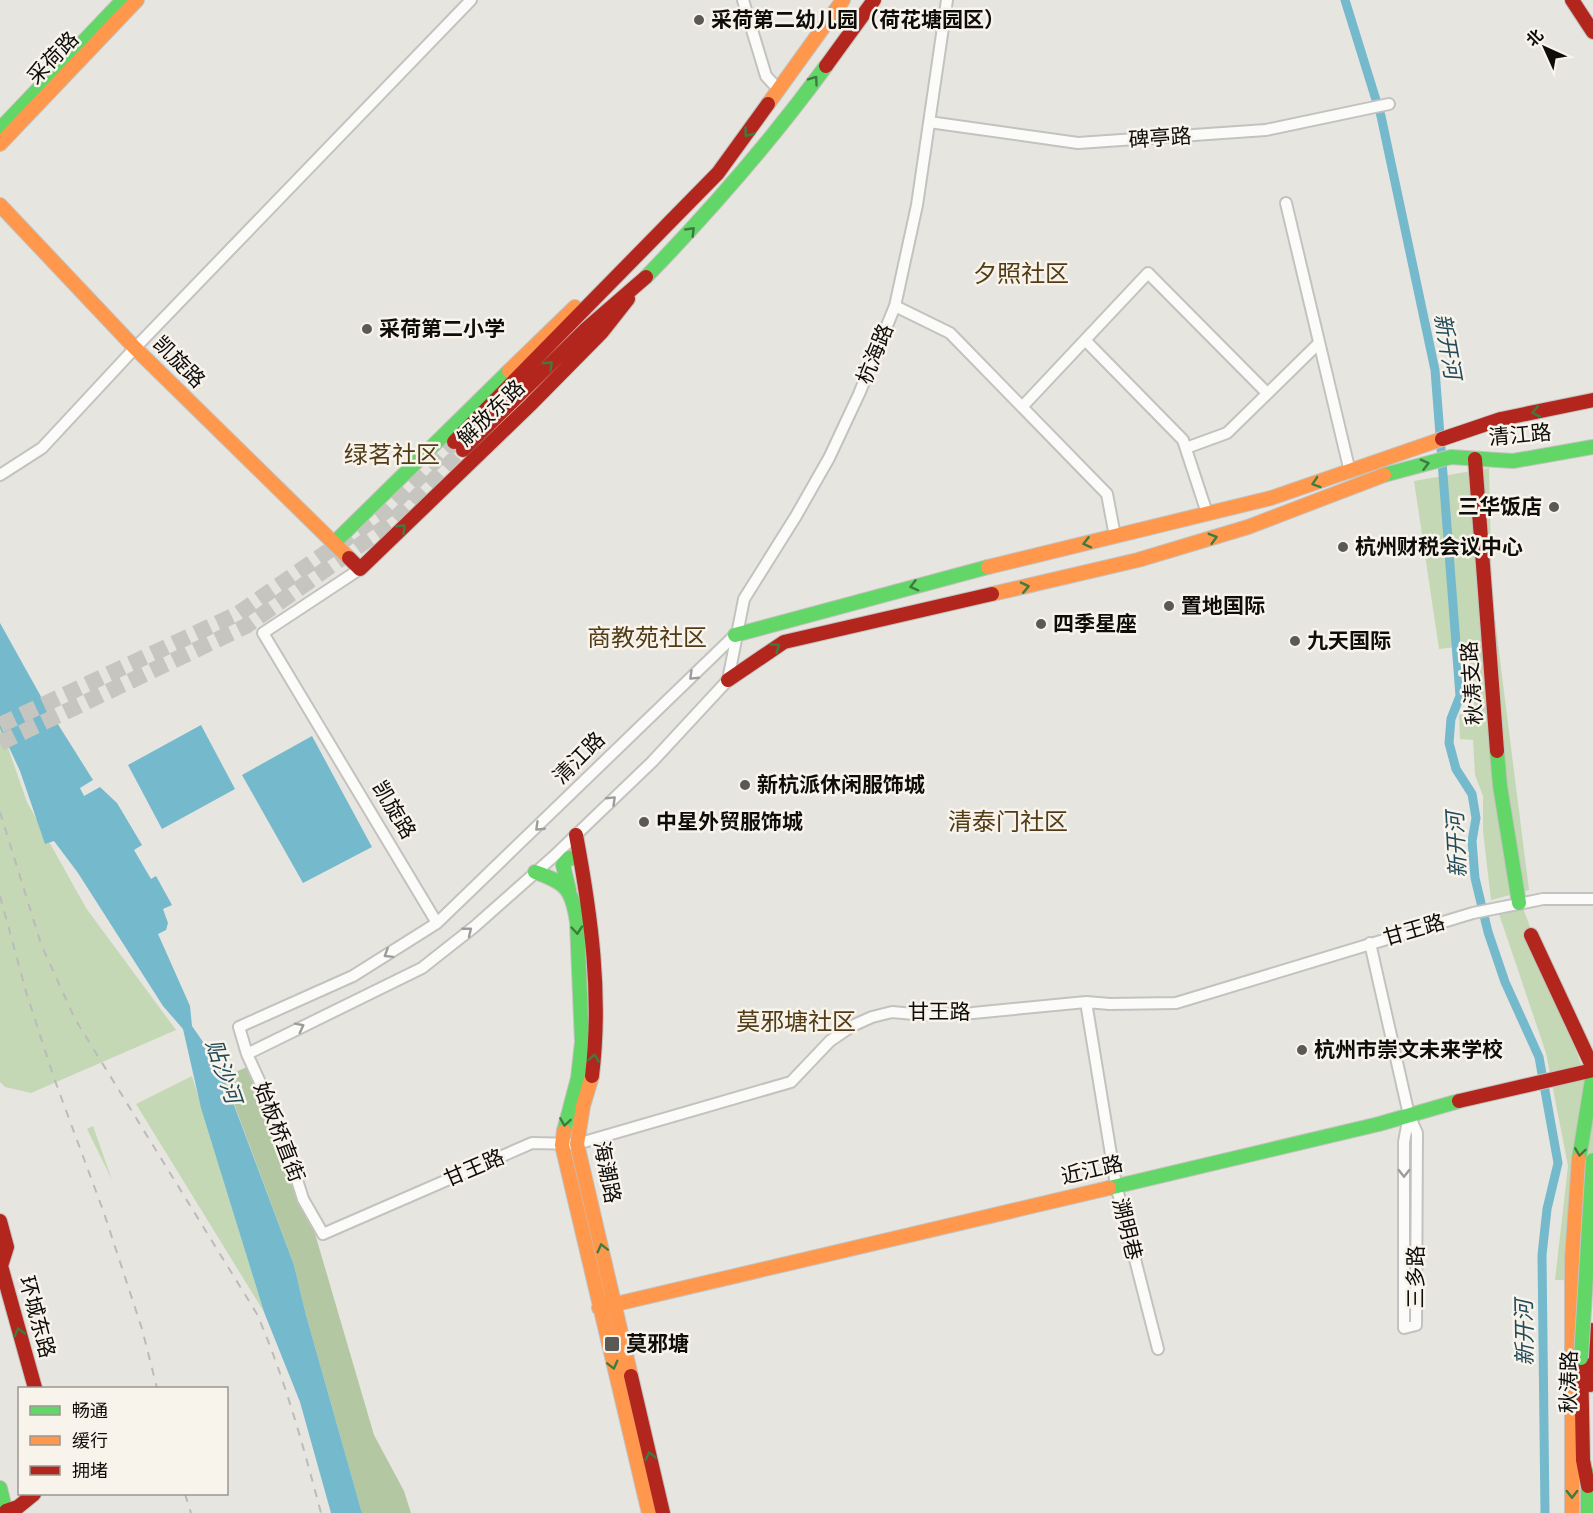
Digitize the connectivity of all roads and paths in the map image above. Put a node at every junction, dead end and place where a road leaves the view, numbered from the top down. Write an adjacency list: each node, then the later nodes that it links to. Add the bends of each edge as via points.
1 (123, 0): 13 (main road, 采荷路)
2 (137, 0): 14 (main road, 采荷路)
3 (471, 0): 22 (street)
4 (743, 0): 10 (street, via 766,76)
5 (843, 0): 10 (main road, 解放东路)
6 (874, 0): 18 (main road, 解放东路, one-way to 6, via 750,165)
7 (947, 0): 12 (street, 杭海路)
8 (1572, 0): 9 (main road)
9 (1593, 32)
10 (779, 90): 17 (main road, 解放东路, one-way to 17, via 718,173)
11 (1389, 104): 12 (street, 碑亭路, via 1266,130 1078,143)
12 (929, 122): 19 (street, 杭海路, via 917,205)
13 (0, 129)
14 (0, 144)
15 (1286, 203): 21 (street)
16 (0, 205): 22 (main road, 凯旋路)
17 (630, 266): 18 (main road, 解放东路, one-way to 18, via 458,446); 34 (main road, 解放东路, via 592,291)
18 (643, 280): 35 (main road, 解放东路, one-way to 18, via 602,332)
19 (895, 306): 25 (street, via 950,333); 36 (street, 杭海路, via 829,458 744,599)
20 (1085, 340): 23 (street, via 1148,273); 25 (street); 27 (street, via 1183,440)
21 (1319, 343): 23 (street); 30 (street)
22 (135, 348): 31 (street, via 42,448); 34 (main road, 凯旋路)
23 (1267, 393): 27 (street, via 1227,433)
24 (1593, 400): 29 (main road, one-way to 29, via 1501,419 1410,449)
25 (1022, 407): 33 (street, via 1107,494)
26 (1593, 447): 28 (main road, 清江路, via 1513,461)
27 (1186, 448): 32 (street)
28 (1475, 459): 29 (main road, 清江路, one-way to 28, via 1451,457); 43 (main road, 秋涛支路, via 1500,786)
29 (1395, 464): 30 (main road, 清江路); 37 (main road, one-way to 29, via 784,642 1138,560 1237,531)
30 (1350, 472): 32 (main road, 清江路, one-way to 32, via 1271,498)
31 (0, 475)
32 (1207, 513): 33 (main road, 清江路)
33 (1115, 536): 36 (main road, 清江路, one-way to 36)
34 (335, 542): 35 (main road, 凯旋路)
35 (360, 569): 44 (street, 凯旋路, via 263,633)
36 (735, 635): 37 (street, 杭海路); 44 (street, 清江路, one-way to 44)
37 (728, 680): 38 (street, one-way to 37, via 652,762)
38 (576, 835): 39 (main road, 海潮路); 40 (street)
39 (578, 858): 41 (main road, 海潮路, via 569,858 563,865); 52 (main road, 海潮路, one-way to 39, via 596,1045 590,911)
40 (535, 872): 41 (main road, via 558,881); 49 (street, one-way to 40, via 422,968)
41 (570, 892): 53 (main road, 海潮路, one-way to 53, via 578,924 581,1058 564,1120)
42 (1593, 899): 43 (street, 甘王路)
43 (1519, 903): 46 (street, 甘王路)
44 (437, 923): 48 (street, 清江路, one-way to 48, via 353,976)
45 (1531, 935): 50 (main road)
46 (1370, 943): 47 (street, 甘王路, via 1176,1003); 51 (street, 三多路)
47 (1086, 1002): 52 (street, 甘王路, via 973,1013 892,1012 852,1026 830,1041 790,1082); 55 (street, 溯明巷)
48 (239, 1027): 49 (street, 始板桥直街)
49 (247, 1054): 57 (street, 始板桥直街, via 280,1126 303,1199)
50 (1593, 1071): 51 (main road, 近江路); 59 (main road, one-way to 59, via 1579,1155)
51 (1408, 1115): 51 (street, 三多路, one-way to 51, via 1404,1142 1404,1328 1416,1325 1417,1133); 55 (main road, 近江路)
52 (577, 1144): 53 (street, 甘王路); 61 (main road, 海潮路, one-way to 52)
53 (562, 1145): 57 (street, 甘王路, via 532,1143); 62 (main road, 海潮路)
54 (1593, 1160): 65 (main road, bridge, via 1581,1359 1583,1460)
55 (1116, 1185): 61 (main road, 近江路); 63 (street, 溯明巷)
56 (0, 1221): 64 (main road, 环城东路, one-way to 56, via 1,1266 7,1247)
57 (323, 1234)
58 (1593, 1251): 60 (main road, 秋涛路)
59 (1570, 1290): 60 (street); 71 (main road, one-way to 71)
60 (1592, 1293): 65 (main road, 秋涛路)
61 (616, 1304): 62 (main road, 近江路); 70 (main road, 海潮路, one-way to 61)
62 (599, 1308): 69 (main road, 海潮路, one-way to 69)
63 (1158, 1349)
64 (33, 1387)
65 (1588, 1486): 72 (main road, 秋涛路)
66 (0, 1488): 68 (main road)
67 (33, 1495): 68 (main road)
68 (6, 1512)
69 (649, 1513)
70 (663, 1513)
71 (1572, 1513)
72 (1588, 1513)

